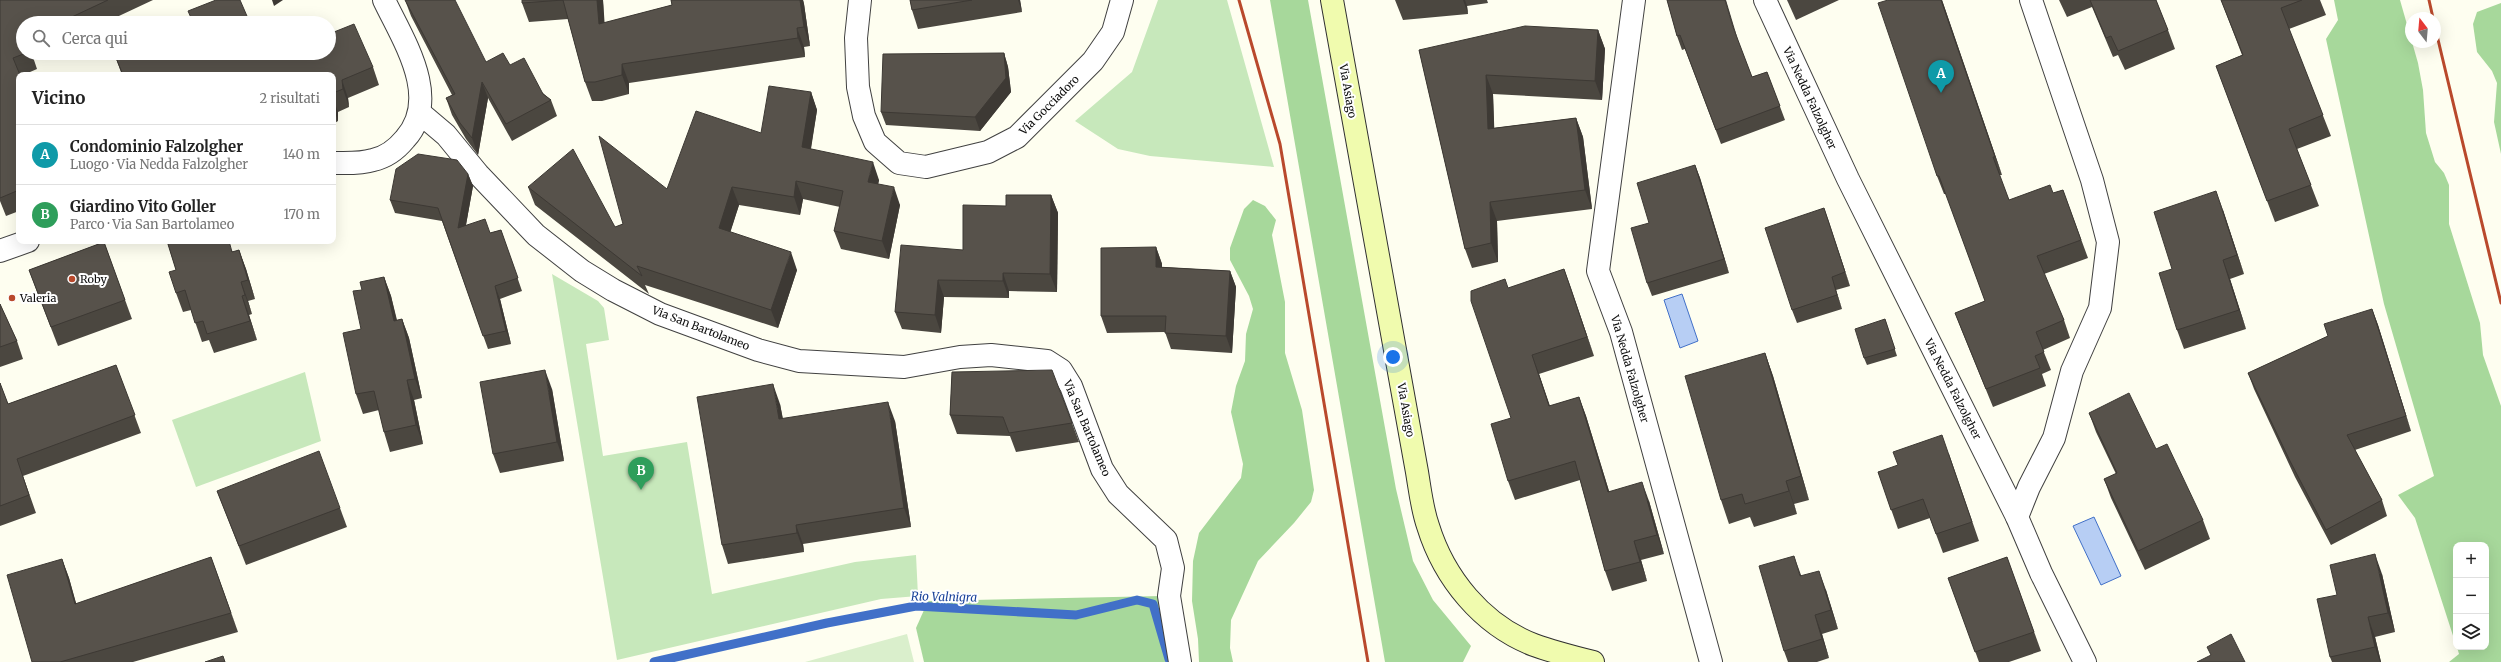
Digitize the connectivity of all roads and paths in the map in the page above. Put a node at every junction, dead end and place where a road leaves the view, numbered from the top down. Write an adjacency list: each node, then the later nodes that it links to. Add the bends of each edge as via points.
1 (384, 0): 8 (street, via 408,50 420,83)
2 (860, 0): 3 (street, Via Gocciadoro, via 856,38 858,87 864,116 875,142 899,163 926,167 988,152 1017,137 1093,61 1113,32)
3 (1122, 0)
4 (1332, 0): 14 (main road, Via Asiago, via 1417,472 1427,524 1434,544 1457,586 1492,620 1533,644)
5 (1634, 0): 15 (street, Via Nedda Falzolgher, via 1598,271 1621,332)
6 (1765, 0): 12 (street, Via Nedda Falzolgher, via 1848,179)
7 (2030, 0): 12 (street, via 2092,180 2108,242 2100,308 2072,371 2054,438 2029,487)
8 (420, 113): 9 (street, via 410,133 394,152 372,161); 13 (street, Via San Bartolameo, via 446,136 536,235 582,271 660,314 758,350 799,361 904,367 961,349 991,355 1047,360 1060,370 1073,391 1102,469 1118,494 1166,540 1172,568 1169,596)
9 (336, 163)
10 (20, 244): 11 (street)
11 (0, 251)
12 (2018, 517): 16 (street, Via Nedda Falzolgher)
13 (1180, 662)
14 (1592, 662)
15 (1711, 662)
16 (2084, 662)

